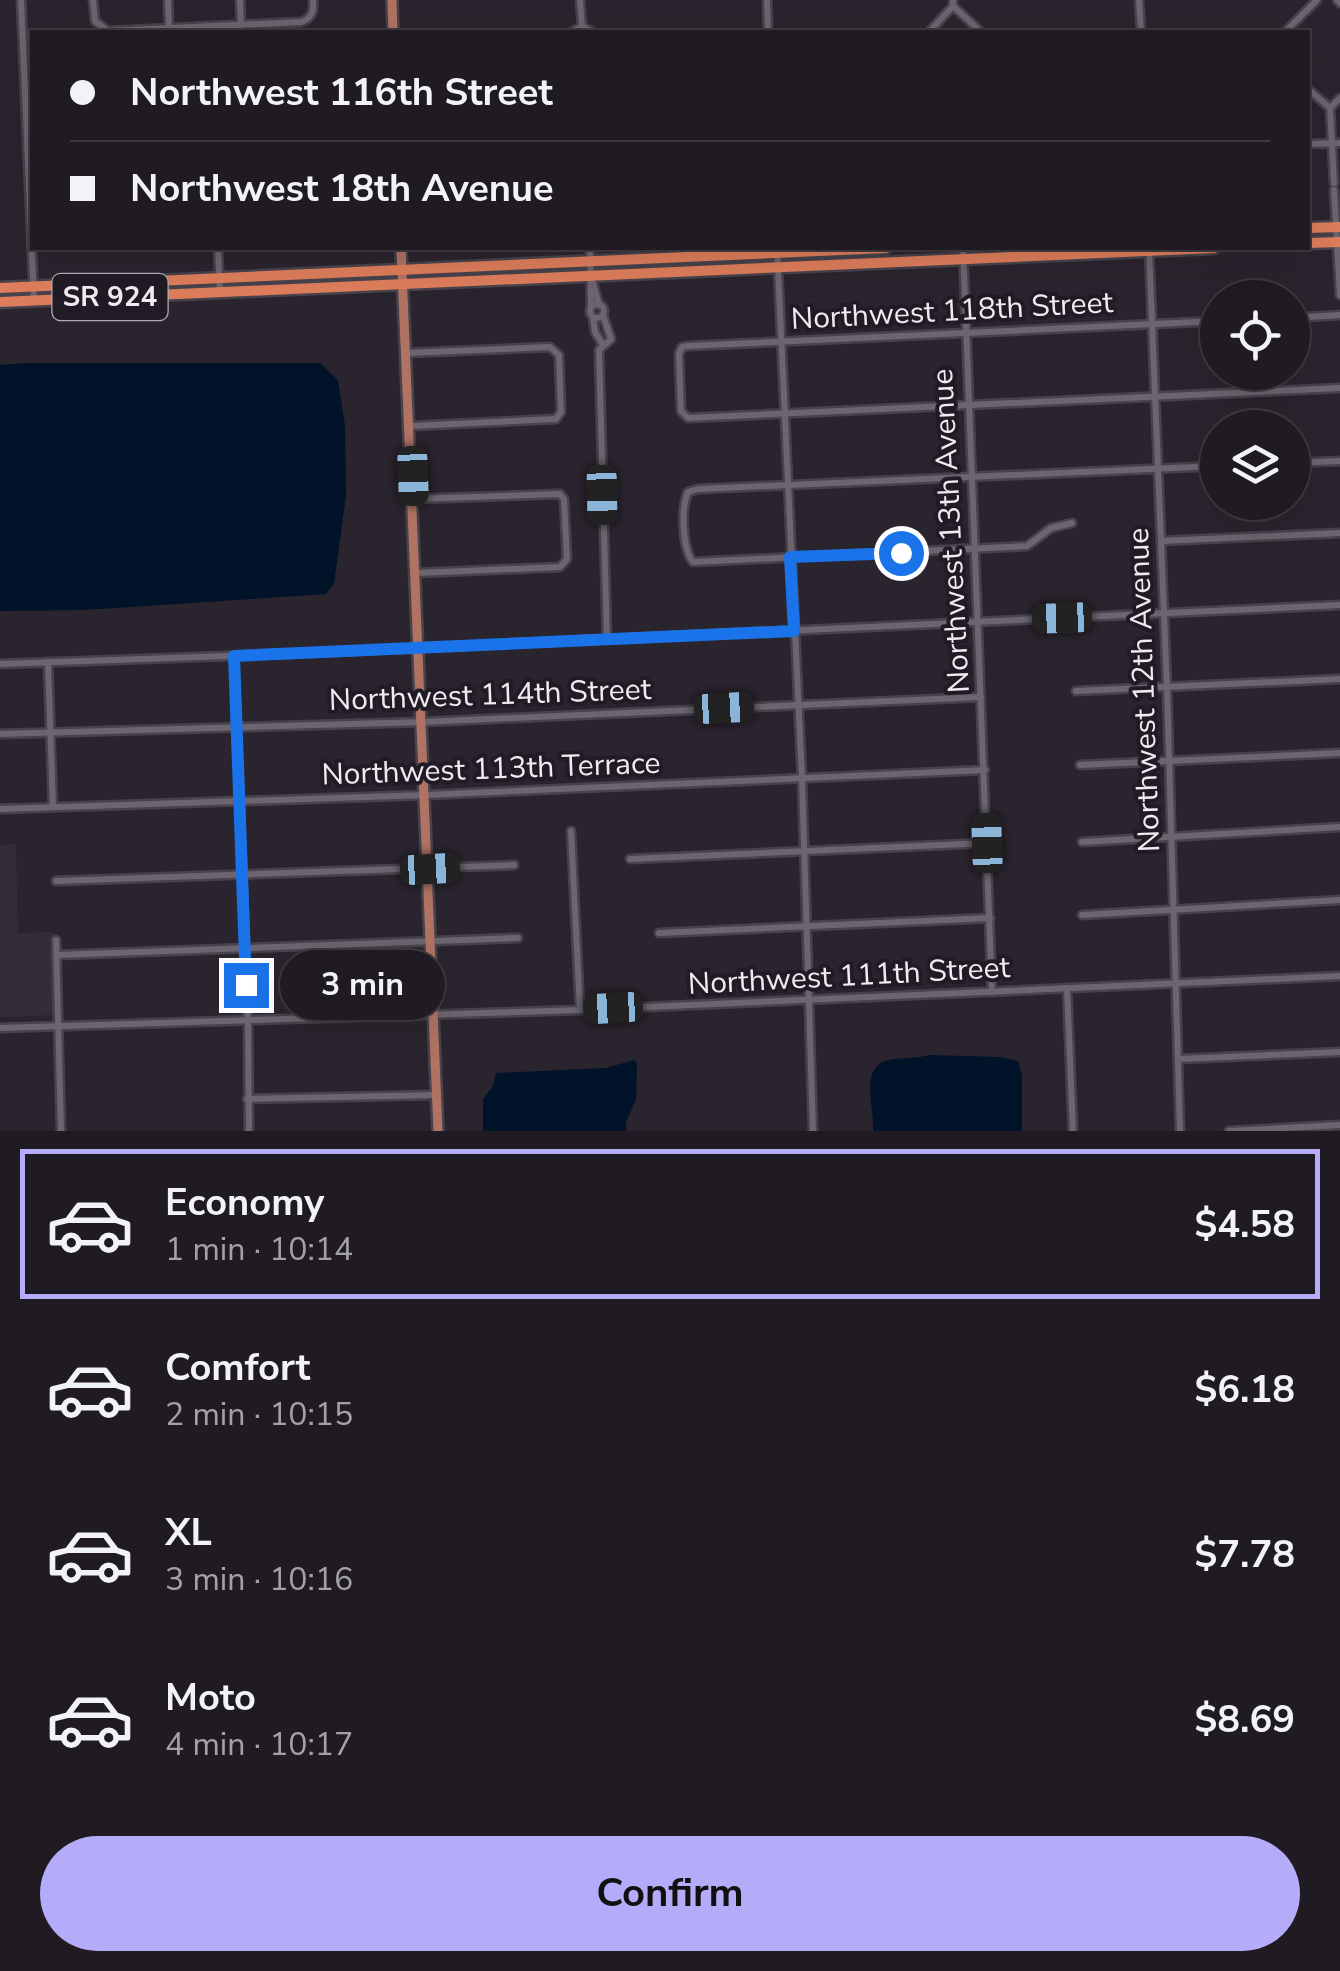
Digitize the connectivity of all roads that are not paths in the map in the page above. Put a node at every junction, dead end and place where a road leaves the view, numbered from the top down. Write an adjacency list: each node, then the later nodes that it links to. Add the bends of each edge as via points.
1 (21, 0): 26 (street)
2 (93, 0): 14 (street, via 95,21 108,30)
3 (168, 0): 14 (street)
4 (240, 0): 12 (street)
5 (313, 0): 12 (street, via 309,19)
6 (392, 0): 16 (main road)
7 (580, 0): 13 (street)
8 (767, 0): 19 (street)
9 (1139, 0): 22 (street)
10 (1316, 0): 23 (street)
11 (953, 3): 20 (street); 21 (street)
12 (241, 25): 15 (street)
13 (582, 26): 17 (street); 18 (street)
14 (170, 28): 15 (street)
15 (209, 30)
16 (393, 30)
17 (575, 30)
18 (589, 30)
19 (768, 30)
20 (931, 30)
21 (979, 30)
22 (1141, 30)
23 (1287, 30)
24 (1310, 91): 27 (street)
25 (1340, 98): 27 (street)
26 (29, 105): 30 (street)
27 (1330, 108): 28 (street)
28 (1336, 143): 29 (street); 31 (street)
29 (1310, 144)
30 (30, 150)
31 (1338, 227): 32 (highway); 33 (street)
32 (1310, 228)
33 (1338, 242): 34 (highway); 52 (street)
34 (1310, 243)
35 (32, 250): 49 (street)
36 (218, 250): 47 (street)
37 (401, 250): 45 (main road)
38 (590, 250): 43 (street)
39 (777, 250): 43 (highway, SR 924); 44 (street)
40 (1102, 250): 42 (highway, SR 924)
41 (1149, 250): 61 (street, Northwest 12th Avenue)
42 (963, 253): 44 (highway, SR 924); 62 (street, Northwest 13th Avenue)
43 (590, 260): 45 (highway, SR 924); 46 (street)
44 (777, 266): 46 (highway, SR 924); 64 (street)
45 (402, 268): 47 (highway, SR 924); 48 (main road)
46 (590, 275): 48 (highway, SR 924); 55 (street)
47 (219, 278): 49 (highway, SR 924); 51 (street)
48 (402, 283): 51 (highway, SR 924); 65 (main road)
49 (33, 286): 50 (highway, SR 924); 53 (street)
50 (0, 288)
51 (220, 292): 53 (highway, SR 924)
52 (1340, 295)
53 (34, 300): 54 (highway, SR 924)
54 (0, 302)
55 (595, 306): 56 (street); 58 (street)
56 (603, 315): 58 (street); 63 (street)
57 (1340, 315): 59 (street)
58 (592, 317): 63 (street)
59 (1310, 317)
60 (1200, 322): 61 (street, Northwest 118th Street)
61 (1152, 324): 62 (street, Northwest 118th Street); 67 (street, Northwest 12th Avenue)
62 (965, 334): 64 (street, Northwest 118th Street); 68 (street, Northwest 13th Avenue)
63 (602, 338): 88 (street)
64 (781, 342): 69 (street); 69 (street, Northwest 118th Street, via 688,346 679,354 684,416)
65 (406, 353): 70 (main road); 70 (street, via 550,346 559,355 560,417)
66 (1340, 388): 67 (street)
67 (1156, 396): 68 (street); 74 (street, Northwest 12th Avenue)
68 (968, 404): 69 (street); 75 (street, Northwest 13th Avenue)
69 (783, 412): 76 (street)
70 (410, 426): 77 (main road)
71 (1340, 461): 72 (street)
72 (1310, 462)
73 (1200, 467): 74 (street)
74 (1158, 468): 75 (street); 80 (street, Northwest 12th Avenue)
75 (971, 477): 76 (street); 81 (street, Northwest 13th Avenue)
76 (787, 485): 82 (street); 82 (street, via 688,492 686,553 693,562)
77 (414, 500): 83 (main road); 83 (street, via 556,494 564,499 568,559 560,567)
78 (1072, 524): 81 (street, via 1052,528 1027,546)
79 (1340, 533): 80 (street)
80 (1161, 541): 85 (street, Northwest 12th Avenue)
81 (974, 550): 82 (street); 86 (street, Northwest 13th Avenue)
82 (790, 557): 87 (street)
83 (417, 573): 89 (main road)
84 (1340, 605): 85 (street)
85 (1164, 614): 86 (street); 94 (street, Northwest 12th Avenue)
86 (978, 623): 87 (street); 96 (street, Northwest 13th Avenue)
87 (794, 631): 88 (street); 97 (street)
88 (607, 639): 89 (street)
89 (420, 646): 90 (street); 98 (main road)
90 (234, 656): 91 (street); 99 (street)
91 (48, 662): 92 (street); 100 (street)
92 (0, 664)
93 (1340, 679): 94 (street)
94 (1167, 687): 95 (street); 103 (street, Northwest 12th Avenue)
95 (1076, 691)
96 (982, 696): 97 (street, Northwest 114th Street); 105 (street, Northwest 13th Avenue)
97 (799, 705): 98 (street, Northwest 114th Street); 106 (street)
98 (423, 722): 99 (street, Northwest 114th Street); 107 (main road)
99 (236, 728): 100 (street, Northwest 114th Street); 108 (street)
100 (50, 732): 101 (street, Northwest 114th Street); 109 (street)
101 (0, 734)
102 (1340, 753): 103 (street)
103 (1170, 760): 104 (street); 113 (street, Northwest 12th Avenue)
104 (1080, 766)
105 (984, 770): 106 (street, Northwest 113th Terrace); 115 (street, Northwest 13th Avenue)
106 (802, 778): 107 (street, Northwest 113th Terrace); 116 (street)
107 (426, 796): 108 (street, Northwest 113th Terrace); 119 (main road)
108 (240, 801): 109 (street, Northwest 113th Terrace); 120 (street)
109 (53, 807): 110 (street, Northwest 113th Terrace)
110 (0, 808)
111 (1340, 827): 113 (street)
112 (571, 831): 138 (street)
113 (1171, 836): 114 (street); 123 (street, Northwest 12th Avenue)
114 (1082, 842)
115 (987, 843): 116 (street); 125 (street, Northwest 13th Avenue)
116 (805, 852): 117 (street); 126 (street)
117 (630, 859)
118 (514, 865): 119 (street)
119 (430, 869): 120 (street); 130 (main road)
120 (242, 874): 121 (street); 131 (street)
121 (56, 882)
122 (1340, 900): 123 (street)
123 (1175, 909): 124 (street); 134 (street, Northwest 12th Avenue)
124 (1082, 915)
125 (990, 918): 126 (street); 136 (street, Northwest 13th Avenue)
126 (806, 926): 127 (street); 137 (street)
127 (659, 933)
128 (518, 938): 130 (street)
129 (56, 940): 132 (street)
130 (432, 942): 131 (street); 139 (main road)
131 (245, 948): 132 (street); 140 (street)
132 (57, 955): 141 (street)
133 (1340, 976): 134 (street, Northwest 111th Street)
134 (1177, 984): 135 (street, Northwest 111th Street); 144 (street, Northwest 12th Avenue)
135 (1067, 988): 136 (street, Northwest 111th Street); 152 (street)
136 (992, 992): 137 (street, Northwest 111th Street)
137 (809, 1000): 138 (street, Northwest 111th Street); 151 (street)
138 (580, 1010): 139 (street, Northwest 111th Street)
139 (435, 1015): 140 (street, Northwest 111th Street); 145 (main road)
140 (248, 1022): 141 (street, Northwest 111th Street); 146 (street)
141 (59, 1026): 142 (street, Northwest 111th Street); 148 (street)
142 (0, 1028)
143 (1340, 1052): 144 (street)
144 (1178, 1059): 153 (street, Northwest 12th Avenue)
145 (437, 1095): 146 (street); 150 (main road)
146 (248, 1098): 149 (street)
147 (1340, 1125): 154 (street)
148 (61, 1131)
149 (249, 1131)
150 (438, 1131)
151 (813, 1131)
152 (1072, 1131)
153 (1180, 1131)
154 (1229, 1131)

